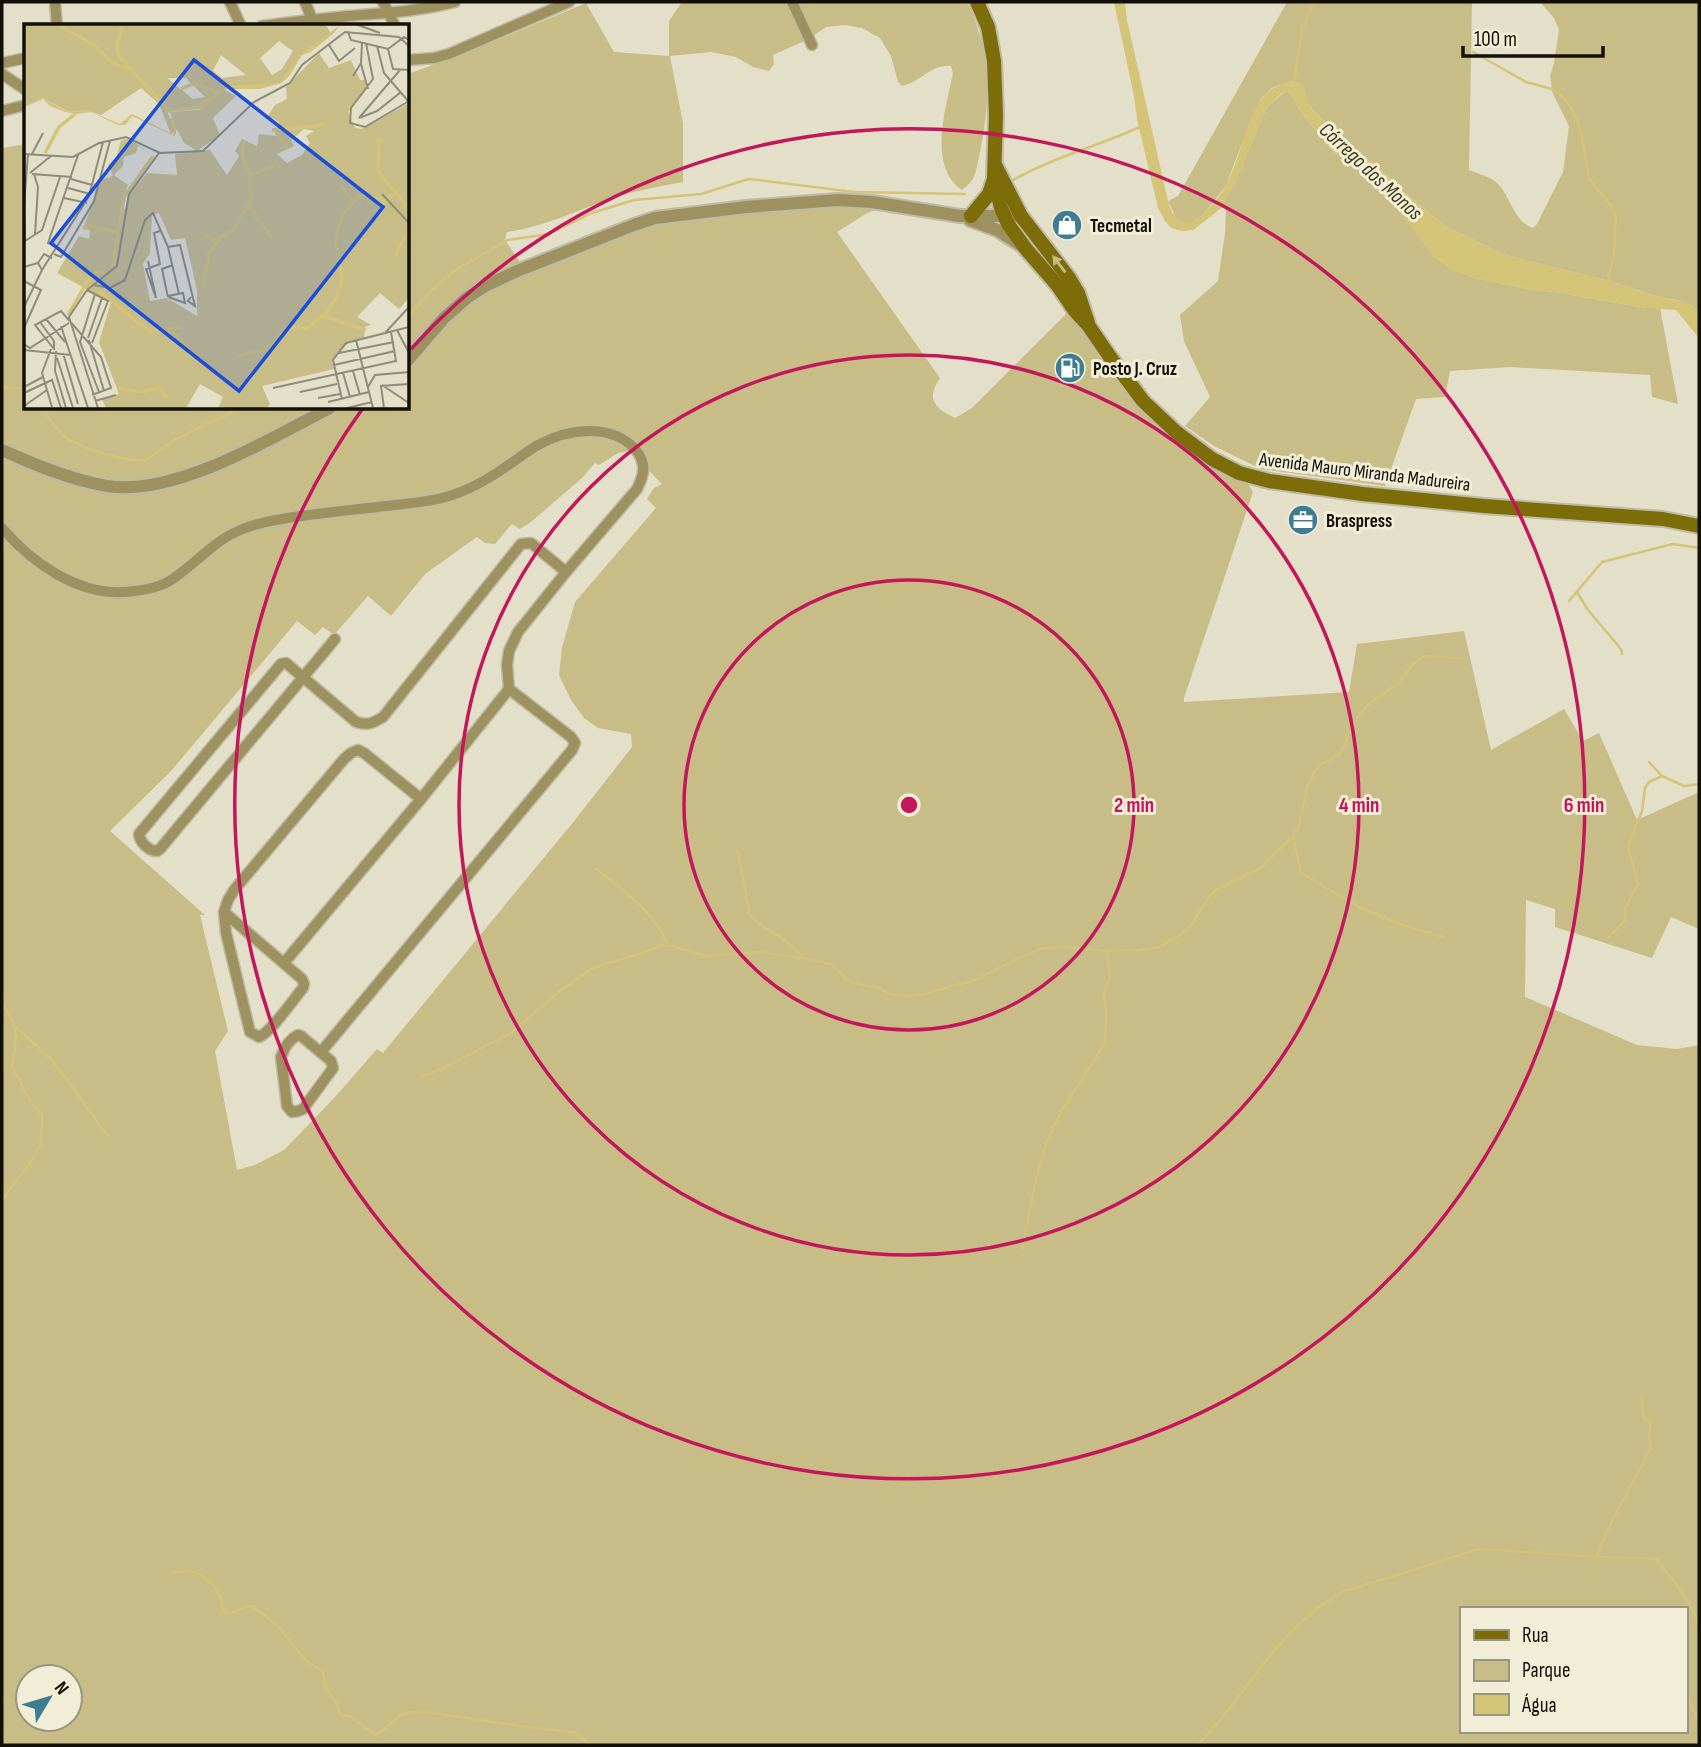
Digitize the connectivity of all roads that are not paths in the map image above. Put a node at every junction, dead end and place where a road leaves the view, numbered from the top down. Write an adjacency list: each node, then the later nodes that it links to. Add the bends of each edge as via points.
1 (55, 2): 11 (street)
2 (230, 2): 12 (street)
3 (305, 2): 10 (street)
4 (383, 2): 9 (street)
5 (455, 2): 9 (street)
6 (569, 2): 16 (street, via 449,54)
7 (792, 2): 15 (street)
8 (977, 2): 23 (main road, Avenida Mauro Miranda Madureira, via 988,27 994,61)
9 (388, 13): 10 (street); 14 (street)
10 (312, 19): 13 (street)
11 (57, 24)
12 (240, 24)
13 (276, 24)
14 (394, 24)
15 (812, 45)
16 (410, 57)
17 (24, 58): 18 (street)
18 (2, 63)
19 (2, 74): 20 (street)
20 (24, 89)
21 (24, 105): 22 (street)
22 (2, 110)
23 (995, 172): 24 (main road, via 989,194); 25 (main road, Avenida Mauro Miranda Madureira); 26 (main road, Avenida Mauro Miranda Madureira)
24 (966, 216): 26 (street); 27 (street); 29 (street, via 854,200 655,218 487,285 444,318)
25 (1021, 216): 26 (street); 28 (main road, Avenida Mauro Miranda Madureira, one-way to 25, via 1069,278)
26 (1005, 217): 27 (main road, Avenida Mauro Miranda Madureira)
27 (1026, 249): 28 (main road, Avenida Mauro Miranda Madureira)
28 (1088, 325): 32 (main road, Avenida Mauro Miranda Madureira, via 1143,401 1212,459 1239,473 1363,494)
29 (410, 358)
30 (326, 410): 31 (street, via 199,472 137,487 71,477)
31 (2, 450)
32 (1699, 526)
33 (2, 528): 34 (street, via 61,577 93,590 150,589 172,580 238,530 326,512 447,496 560,436 602,432 620,437 637,451 643,476)
34 (566, 572): 36 (street, via 531,543 521,544 383,717 373,723 356,722); 37 (street, via 518,632 509,651)
35 (335, 639): 36 (street)
36 (303, 677): 36 (street, via 160,849 142,843 139,834 281,664)
37 (509, 689): 38 (street); 41 (street, via 571,737 575,743 572,750)
38 (421, 799): 39 (street, via 364,753 351,753 234,890); 40 (street)
39 (224, 912): 40 (street); 40 (street, via 254,1036 264,1035 303,988 302,979)
40 (284, 963)
41 (321, 1052): 41 (street, via 333,1064 330,1073 303,1109 292,1112 287,1106 281,1064 284,1049 299,1035)

